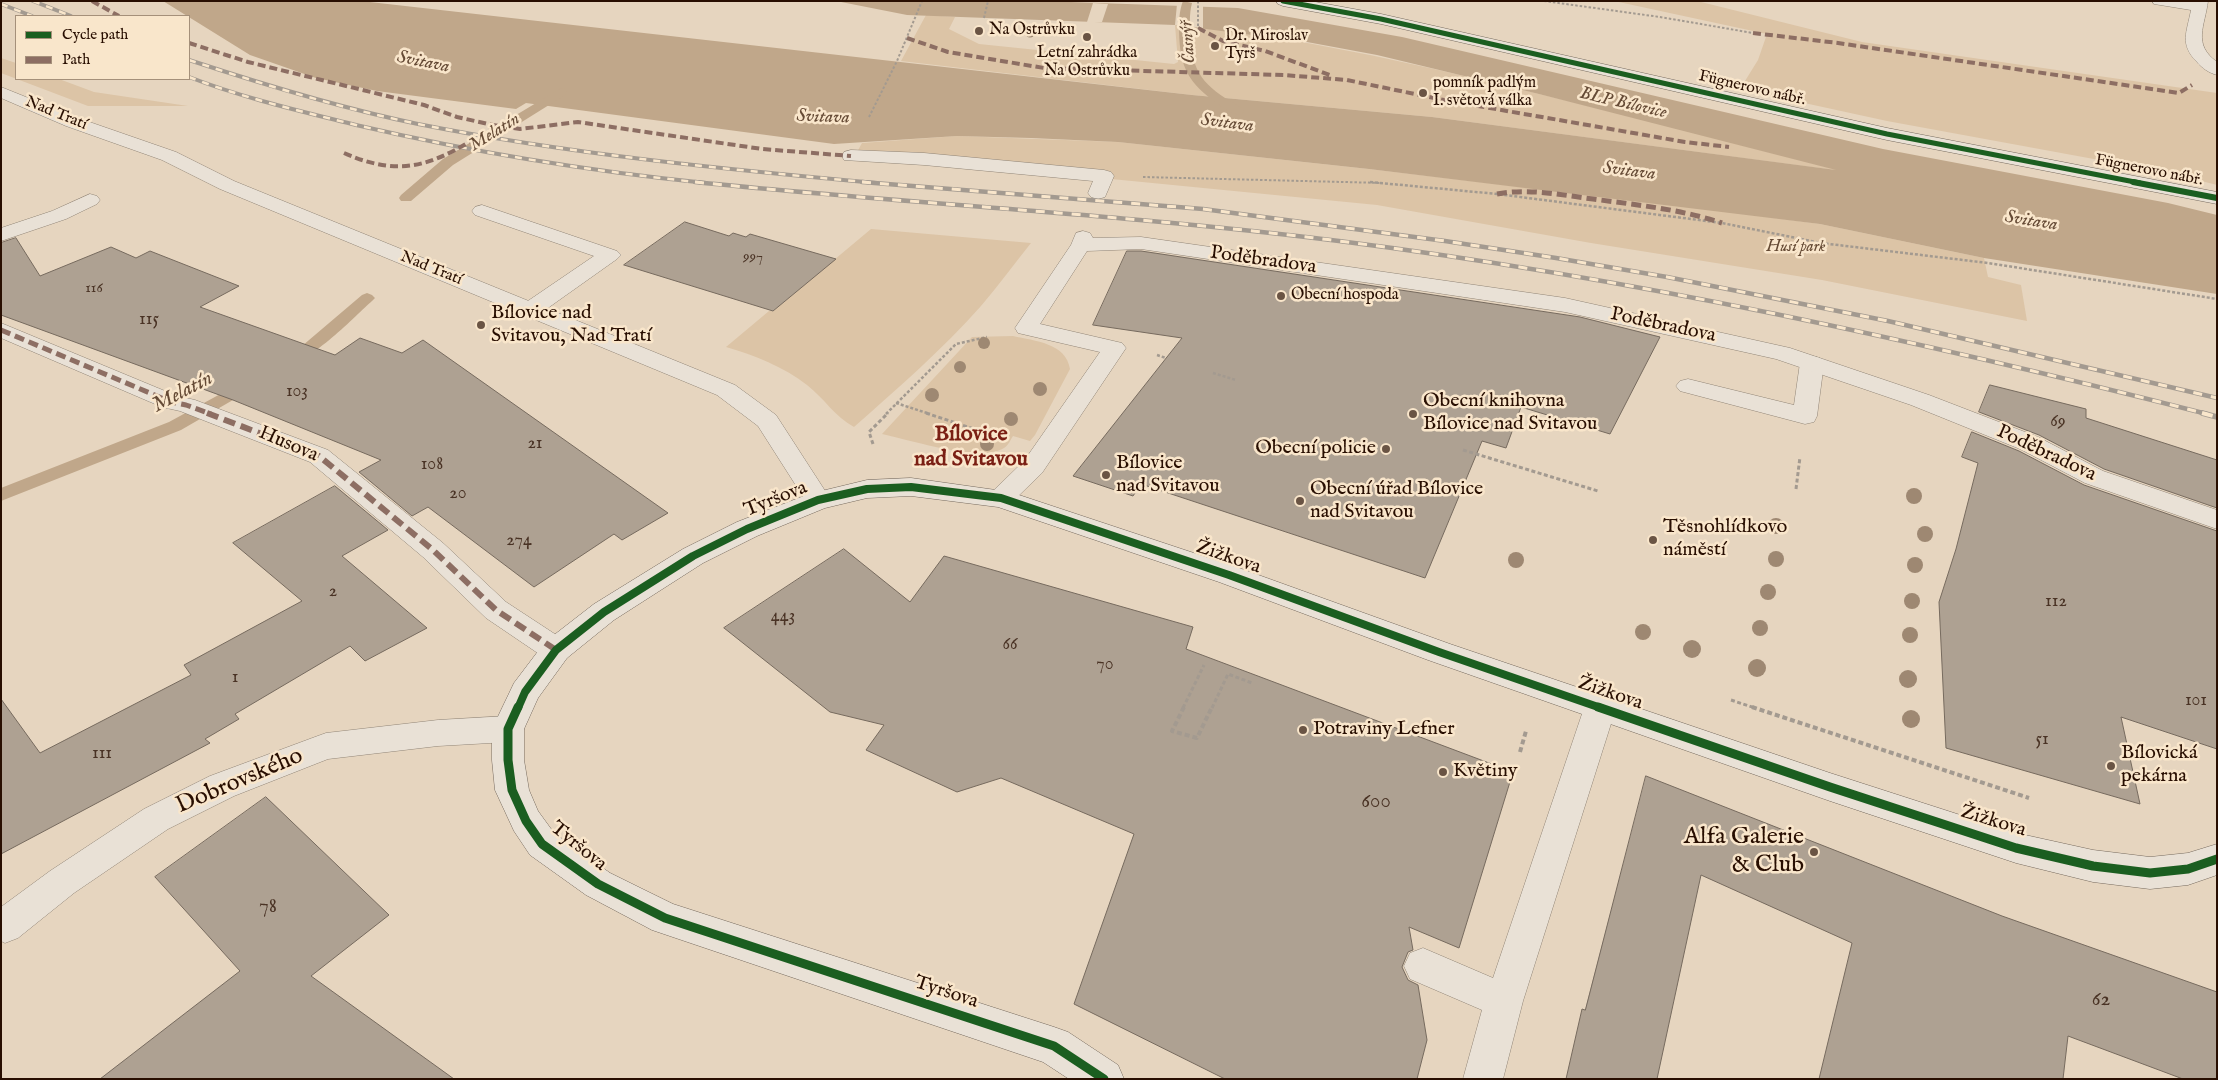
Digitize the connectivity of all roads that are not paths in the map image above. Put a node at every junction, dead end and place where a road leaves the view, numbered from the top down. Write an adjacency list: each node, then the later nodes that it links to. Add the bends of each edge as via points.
1 (1283, 1): 8 (street, Fügnerovo nábř., via 1381,19 1887,134)
2 (2159, 1): 3 (street)
3 (2200, 4): 4 (street, via 2192,43 2200,59)
4 (2217, 70)
5 (1, 92): 12 (street, Nad Tratí, via 72,122 169,156 227,185)
6 (851, 156): 7 (street, via 924,159)
7 (1101, 184)
8 (2217, 198)
9 (90, 200): 11 (street, via 59,215)
10 (482, 211): 12 (street, via 610,255)
11 (1, 235)
12 (530, 310): 17 (street, Nad Tratí, via 726,390 767,420)
13 (1, 330): 19 (street, Husova, via 171,402 319,456 434,550 496,610)
14 (1812, 363): 15 (street, via 1805,416); 16 (street, Poděbradova, via 1782,353 1565,305 1084,237 1026,328 1114,348 1033,467); 18 (street, Poděbradova, via 1920,400 2029,443 2094,478)
15 (1688, 386)
16 (1001, 498): 17 (street, Tyršova, via 911,486 867,489); 20 (street, Žižkova, via 1229,575)
17 (818, 500): 19 (street, Tyršova, via 747,529 693,556 604,612)
18 (2217, 520)
19 (556, 650): 21 (street, Tyršova, via 525,692)
20 (1600, 708): 22 (street, Žižkova, via 2016,848 2093,866 2150,873 2188,869); 25 (street)
21 (508, 729): 23 (street, Dobrovského, via 438,733 326,746 222,786 156,819 62,882); 26 (street, Tyršova, via 512,790 526,821 542,844 598,884 665,918 1054,1046)
22 (2217, 859)
23 (5, 926)
24 (1423, 966): 25 (street)
25 (1504, 1001): 27 (street)
26 (1104, 1079)
27 (1483, 1079)

